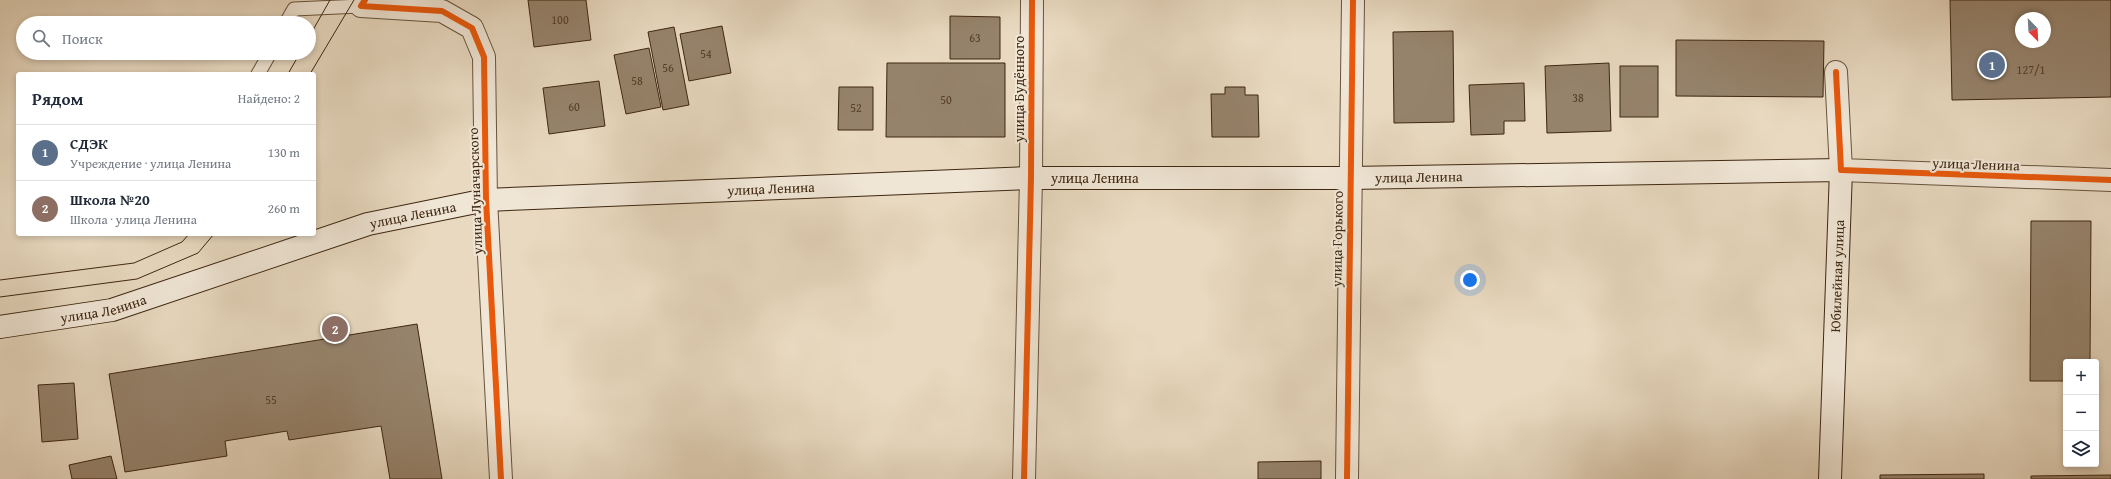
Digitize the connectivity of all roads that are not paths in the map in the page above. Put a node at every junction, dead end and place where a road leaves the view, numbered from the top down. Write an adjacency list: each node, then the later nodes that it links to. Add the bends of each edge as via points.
1 (1032, 0): 9 (main road, улица Будённого)
2 (1353, 0): 10 (main road, улица Горького)
3 (363, 3): 4 (lane, via 294,9); 12 (main road, улица Луначарского, via 442,11 472,28 484,57)
4 (290, 16)
5 (266, 60): 6 (lane)
6 (259, 72)
7 (1836, 72): 8 (main road, Юбилейная улица)
8 (1841, 170): 10 (main road, улица Ленина); 11 (main road, улица Ленина); 17 (main road, Юбилейная улица)
9 (1031, 178): 10 (main road, улица Ленина); 12 (main road, улица Ленина); 15 (main road, улица Будённого)
10 (1349, 178): 16 (main road, улица Горького)
11 (2111, 180)
12 (486, 200): 13 (main road, улица Ленина, via 368,224 112,310); 14 (main road, улица Луначарского)
13 (0, 327)
14 (501, 479)
15 (1024, 479)
16 (1347, 479)
17 (1830, 479)

